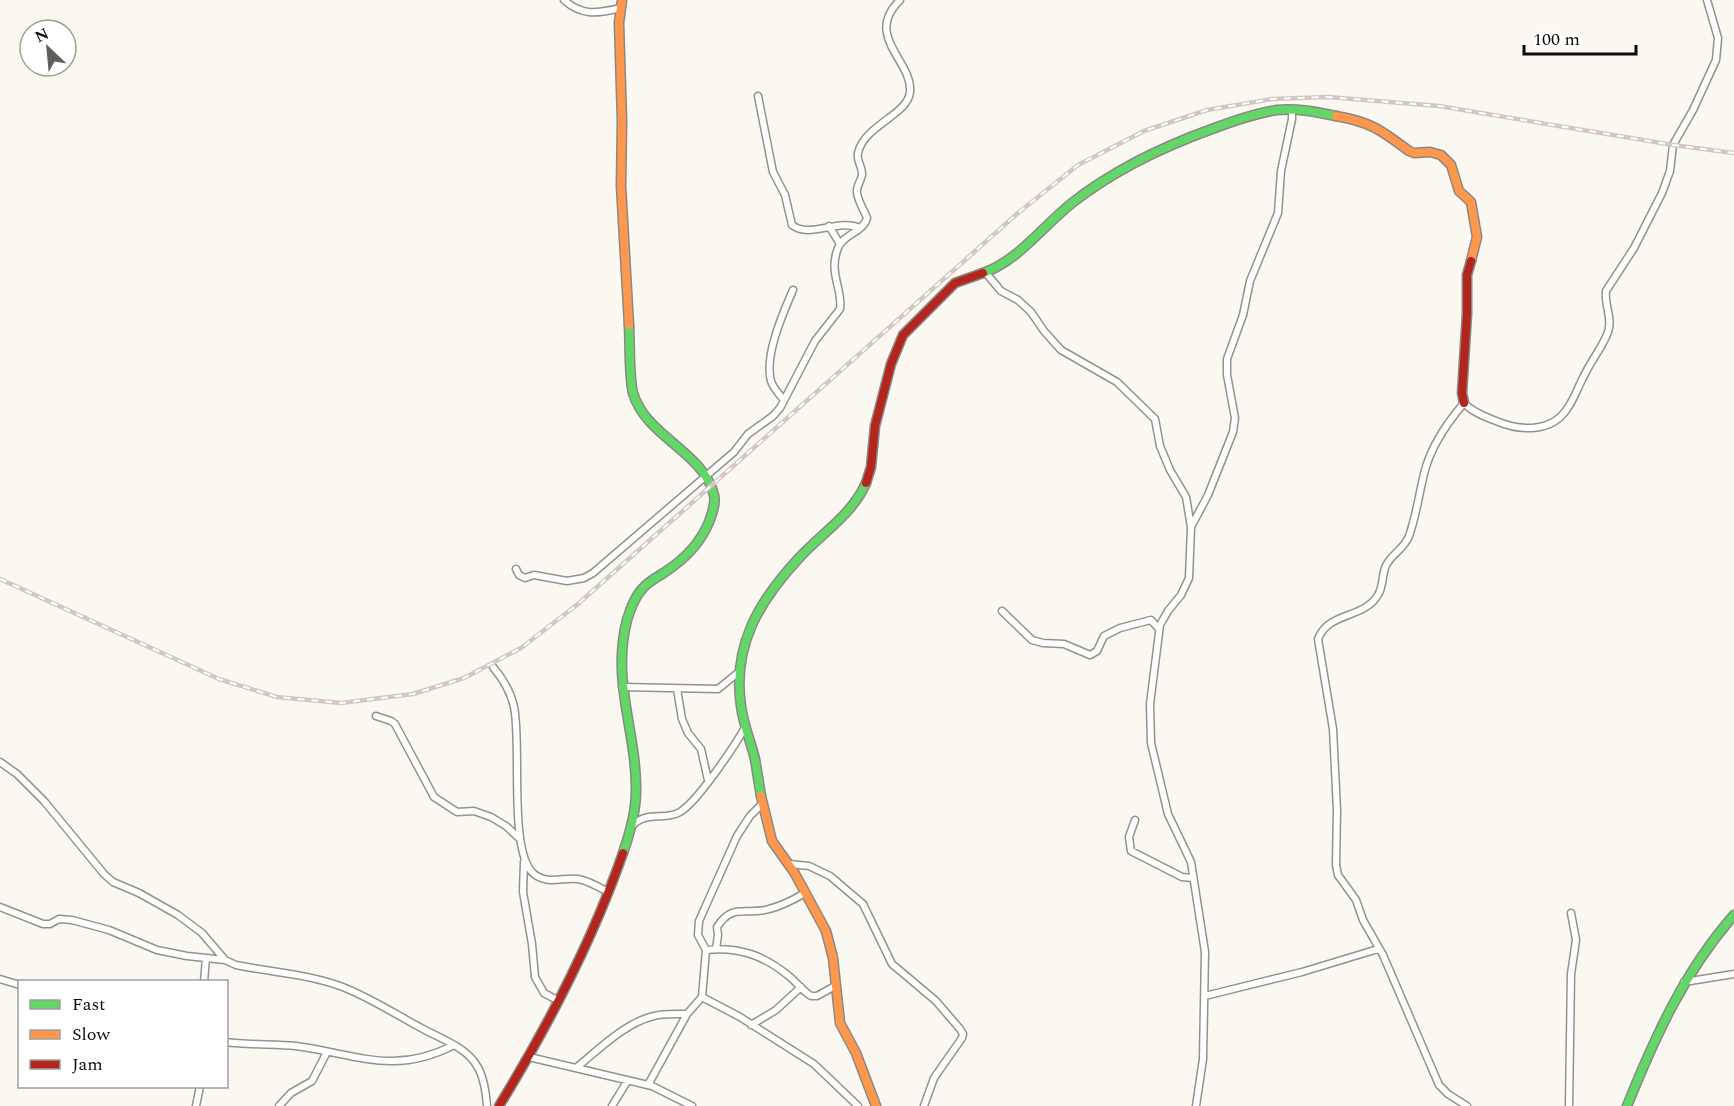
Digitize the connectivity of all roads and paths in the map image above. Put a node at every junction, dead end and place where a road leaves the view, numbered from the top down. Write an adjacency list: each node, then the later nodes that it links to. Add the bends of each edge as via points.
1 (564, 0): 4 (street, via 581,11 594,12)
2 (900, 0): 8 (street, via 890,12 887,35 909,82 910,96 867,135 858,152 862,175 856,192 867,218)
3 (1707, 0): 13 (street, via 1718,38 1716,60 1673,145 1662,193 1629,257 1606,291 1608,332 1571,403 1563,416 1524,429 1496,421)
4 (622, 4): 14 (main road, via 621,186 633,393 645,417)
5 (758, 96): 7 (street, via 773,172 785,195 792,225 802,230)
6 (1292, 110): 10 (main road, via 1253,116 1159,149 1112,174 1005,262); 13 (main road, via 1328,112 1365,122 1409,151 1436,153 1451,165 1459,191 1470,202 1477,237 1467,275); 15 (street, via 1278,213 1250,281 1227,359 1233,432)
7 (829, 226): 8 (street, via 847,224); 9 (street)
8 (860, 228): 9 (street)
9 (840, 244): 12 (street, via 834,271 840,309 815,341)
10 (985, 273): 15 (street, via 1000,291 1031,312 1061,350 1117,382 1155,419 1160,446 1186,497); 20 (main road, via 947,289 903,335 875,426 865,486 846,514 799,558 767,598 749,628)
11 (793, 290): 12 (street, via 778,328 769,369 771,381)
12 (784, 400): 14 (street, via 773,416 754,429)
13 (1464, 403): 40 (street, via 1432,450 1410,536 1384,569 1379,593 1370,605 1328,624 1318,639 1333,729 1336,865)
14 (705, 477): 16 (street, via 590,576 567,581 534,575 525,578); 21 (main road, via 714,501 698,545 639,592 629,614 621,654)
15 (1191, 527): 18 (street, via 1189,578)
16 (516, 569)
17 (1002, 611): 18 (street, via 1032,640 1064,644 1090,655 1097,651 1104,636 1120,628 1151,620)
18 (1159, 629): 33 (street, via 1149,705 1150,736 1168,814 1189,856)
19 (493, 667): 30 (street, via 514,706)
20 (739, 672): 22 (street, via 718,689); 24 (main road)
21 (622, 687): 22 (street); 29 (main road, via 636,790)
22 (677, 689): 26 (street, via 682,719 701,749)
23 (376, 716): 30 (street, via 395,724 434,797 457,812 491,817)
24 (746, 726): 26 (street); 27 (main road)
25 (0, 762): 43 (street, via 44,801 113,882 178,915 202,933)
26 (708, 780): 29 (street, via 690,806 673,815 641,818)
27 (762, 804): 32 (main road, via 772,841); 41 (street, via 740,831 703,909 697,932)
28 (1135, 820): 33 (street, via 1129,837 1131,851)
29 (631, 827): 34 (main road)
30 (519, 838): 31 (street)
31 (524, 861): 34 (street, via 546,880 579,879); 53 (street, via 523,892 535,976 544,993)
32 (789, 864): 35 (main road); 72 (street, via 809,866 830,876 863,904 892,964 936,1001 960,1029 962,1038 934,1078)
33 (1193, 878): 51 (street, via 1205,952)
34 (608, 892): 53 (main road)
35 (805, 893): 39 (street, via 768,909 728,914 717,927); 49 (main road, via 826,931)
36 (0, 907): 42 (street, via 43,924 72,920 157,950)
37 (1571, 912): 75 (street, via 1576,940 1571,974)
38 (1734, 915): 47 (main road)
39 (716, 949): 41 (street); 50 (street, via 759,956)
40 (1378, 949): 51 (street); 74 (street, via 1439,1085)
41 (706, 950): 52 (street)
42 (206, 958): 43 (street); 46 (street)
43 (225, 960): 57 (street, via 350,989)
44 (1734, 974): 47 (street)
45 (0, 979): 48 (street)
46 (204, 980)
47 (1684, 981): 76 (main road, via 1672,1000)
48 (18, 985)
49 (836, 986): 50 (street, via 817,996); 71 (main road, via 840,1023)
50 (801, 987): 55 (street, via 776,1010)
51 (1205, 996): 73 (street, via 1203,1059)
52 (702, 997): 54 (street); 55 (street)
53 (559, 1001): 59 (main road)
54 (687, 1014): 60 (street, via 654,1016 636,1023); 62 (street)
55 (751, 1025): 70 (street, via 814,1064)
56 (228, 1042): 58 (street)
57 (454, 1045): 58 (street, via 392,1062); 66 (street, via 477,1066)
58 (327, 1052): 65 (street, via 312,1081 291,1093)
59 (529, 1057): 60 (street); 67 (main road)
60 (576, 1068): 61 (street)
61 (628, 1080): 62 (street); 68 (street)
62 (648, 1085): 69 (street)
63 (200, 1088): 64 (street)
64 (196, 1106)
65 (279, 1106)
66 (487, 1106)
67 (499, 1106)
68 (612, 1106)
69 (692, 1106)
70 (858, 1106)
71 (876, 1106)
72 (924, 1106)
73 (1196, 1106)
74 (1467, 1106)
75 (1569, 1106)
76 (1627, 1106)

